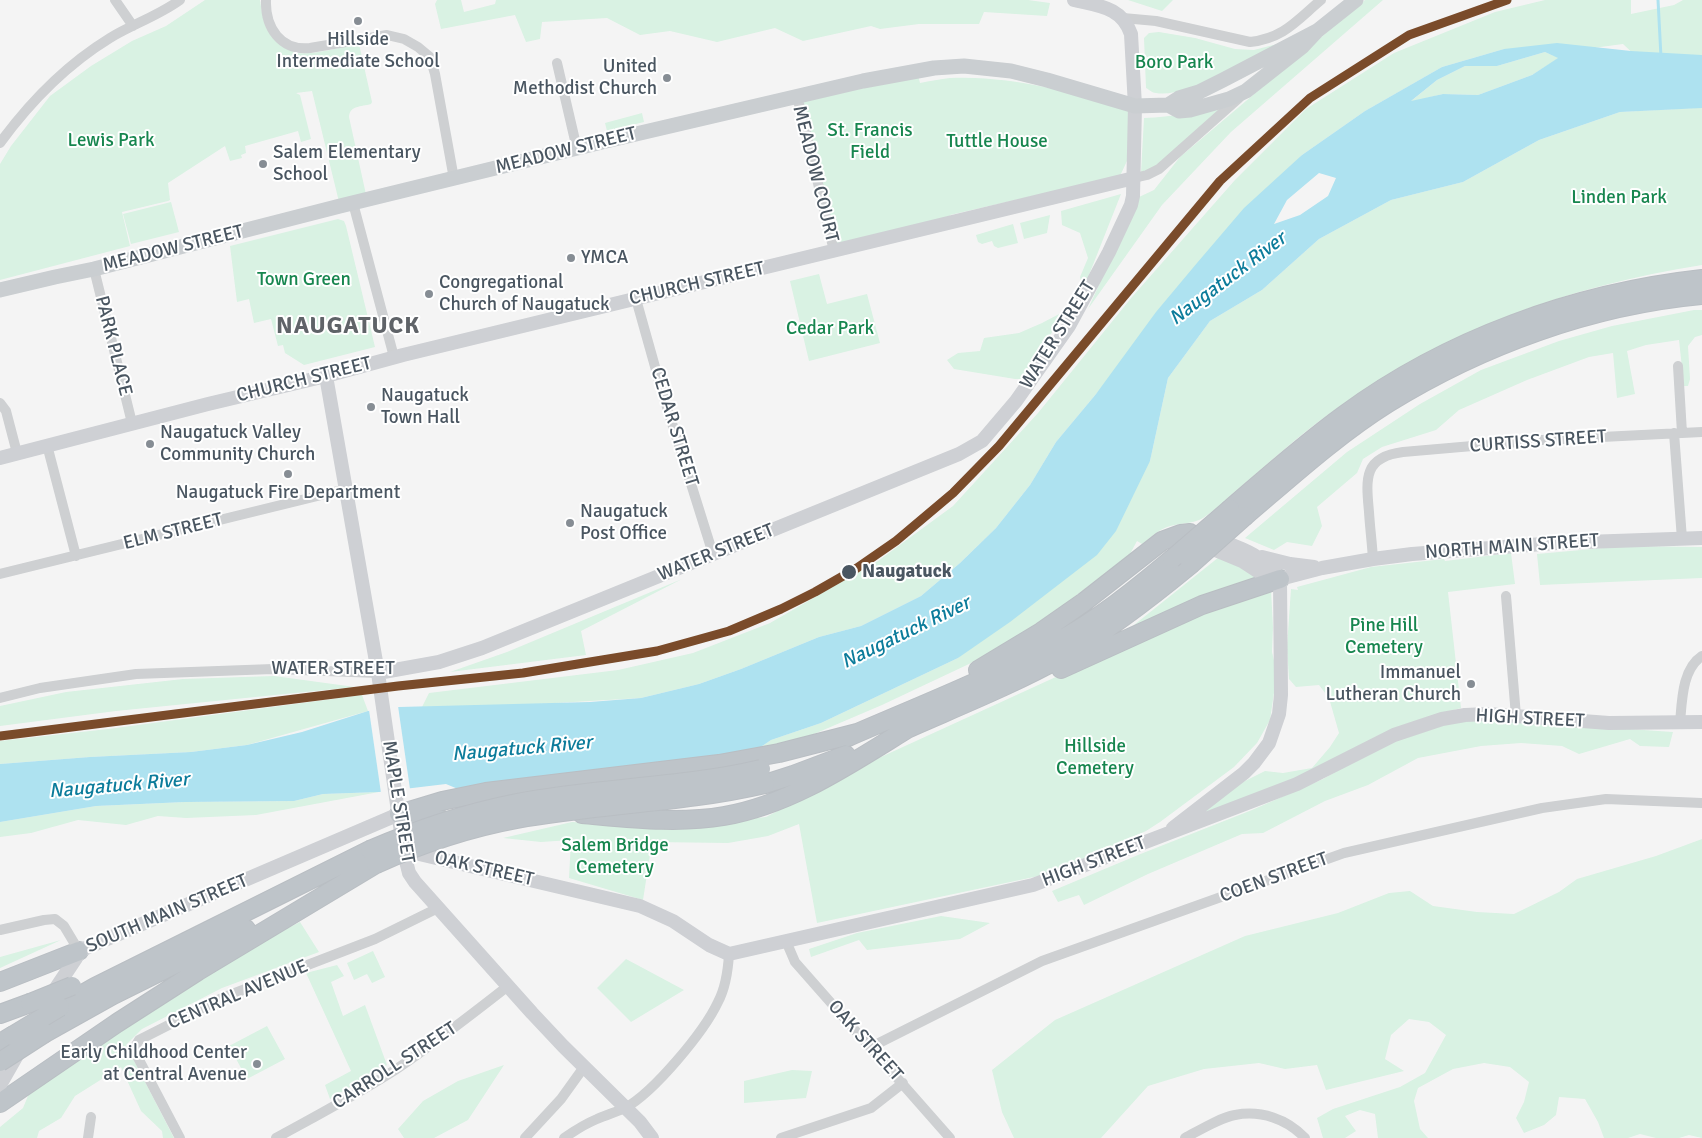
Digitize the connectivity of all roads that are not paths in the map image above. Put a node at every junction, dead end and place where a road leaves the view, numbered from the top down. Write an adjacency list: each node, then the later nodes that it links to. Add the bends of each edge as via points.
1 (115, 0): 8 (street)
2 (180, 0): 8 (street)
3 (266, 0): 18 (street, via 273,31 292,47 310,48 387,35 404,39 424,52 430,58 435,74)
4 (1074, 0): 7 (street, via 1109,9)
5 (1321, 0): 7 (street, via 1290,28 1262,41 1250,42 1156,20)
6 (1356, 0): 9 (main road)
7 (1123, 18): 14 (street, WATER STREET, via 1131,34)
8 (133, 26): 15 (street, via 110,38 51,83)
9 (1317, 31): 11 (main road); 13 (main road)
10 (557, 63): 16 (street)
11 (1246, 91): 13 (main road, via 1229,100 1190,110 1179,111); 17 (street, via 1159,169)
12 (796, 96): 14 (main road, MEADOW STREET, via 914,71 964,66 1011,71); 16 (main road, MEADOW STREET); 20 (street, MEADOW COURT)
13 (1168, 105): 14 (main road)
14 (1135, 106): 17 (street, WATER STREET)
15 (0, 142)
16 (577, 148): 18 (main road, MEADOW STREET)
17 (1134, 178): 20 (street, CHURCH STREET); 41 (street, WATER STREET, via 1131,205 1069,326 1016,401 982,441 959,454)
18 (454, 179): 19 (main road, MEADOW STREET)
19 (353, 202): 21 (main road, MEADOW STREET); 26 (street)
20 (834, 251): 25 (street, CHURCH STREET)
21 (94, 270): 23 (main road, MEADOW STREET); 30 (street, PARK PLACE)
22 (1702, 280): 37 (highway, via 1574,304 1506,327 1448,353 1344,414 1286,461)
23 (0, 290)
24 (1702, 295): 37 (highway, via 1587,317 1517,339 1450,369 1357,425)
25 (636, 299): 26 (street, CHURCH STREET); 41 (street, CEDAR STREET)
26 (394, 357): 28 (street, CHURCH STREET)
27 (1678, 366): 32 (street)
28 (326, 376): 30 (street, CHURCH STREET); 36 (street, MAPLE STREET)
29 (0, 402): 34 (street, via 6,411)
30 (132, 423): 33 (street, CHURCH STREET)
31 (1702, 432): 32 (street, CURTISS STREET)
32 (1678, 433): 40 (street); 44 (street, CURTISS STREET, via 1542,440 1383,456 1371,468 1367,486)
33 (47, 446): 34 (street, CHURCH STREET); 43 (street)
34 (16, 453): 35 (street, CHURCH STREET)
35 (0, 458)
36 (346, 489): 43 (street, ELM STREET); 50 (street, MAPLE STREET)
37 (1238, 513): 52 (highway, bridge, via 1172,559 1118,604 1056,642); 53 (highway, bridge, via 1190,564 1096,636 1031,673)
38 (1190, 533): 42 (street, via 1209,536); 47 (street, via 1199,544 1242,561 1268,578); 52 (highway, via 1162,541 1041,632)
39 (1702, 538): 40 (street, NORTH MAIN STREET)
40 (1682, 539): 44 (street, NORTH MAIN STREET, via 1556,543)
41 (713, 554): 50 (street, WATER STREET, via 462,655)
42 (1256, 555): 45 (street, NORTH MAIN STREET); 47 (street, via 1272,568)
43 (76, 556): 46 (street, ELM STREET)
44 (1373, 559): 45 (street, NORTH MAIN STREET)
45 (1322, 568): 47 (street, NORTH MAIN STREET)
46 (0, 574)
47 (1280, 580): 53 (highway, via 1202,605 1050,674); 61 (street, via 1281,694 1279,714 1269,743 1244,773)
48 (1506, 596): 54 (street)
49 (1702, 656): 56 (street, via 1691,668 1684,685)
50 (378, 673): 51 (street, WATER STREET, via 273,669 136,674 40,688); 60 (street, MAPLE STREET)
51 (0, 698)
52 (923, 704): 58 (highway)
53 (964, 704): 57 (highway)
54 (1516, 716): 56 (street, HIGH STREET, via 1609,724); 61 (street, HIGH STREET, via 1465,715 1418,726 1297,784)
55 (1702, 722): 56 (street, HIGH STREET)
56 (1680, 723)
57 (912, 726): 58 (highway, via 827,763); 60 (highway, via 796,793 758,808 722,817 673,820 503,812 420,822)
58 (762, 770): 60 (highway, via 719,764 514,788 457,797); 63 (highway, bridge, via 697,797 515,819)
59 (1702, 803): 74 (street, COEN STREET, via 1606,799 1542,808 1344,853 1042,961)
60 (399, 814): 62 (street, MAPLE STREET); 68 (street, SOUTH MAIN STREET)
61 (1162, 837): 67 (street, HIGH STREET, via 1033,886)
62 (404, 853): 64 (street, MAPLE STREET, via 412,878); 69 (street, OAK STREET, via 449,860 640,906)
63 (373, 857): 66 (highway); 75 (highway, bridge, via 113,995); 79 (highway)
64 (438, 908): 71 (street, MAPLE STREET); 83 (street, CENTRAL AVENUE, via 375,939 222,998 139,1040 136,1054)
65 (0, 930): 68 (street, via 55,919 64,926)
66 (192, 939): 72 (highway, bridge); 73 (highway, bridge, via 95,987)
67 (786, 941): 69 (street, HIGH STREET); 74 (street, OAK STREET, via 795,962)
68 (79, 951): 70 (highway); 78 (street, SOUTH MAIN STREET)
69 (729, 954): 80 (street, via 727,977 719,1002 706,1024 664,1074)
70 (0, 982)
71 (508, 986): 76 (street, MAPLE STREET); 84 (street, CARROLL STREET, via 396,1069)
72 (0, 1014)
73 (6, 1040)
74 (871, 1047): 77 (street, OAK STREET)
75 (0, 1062)
76 (584, 1067): 80 (street, MAPLE STREET); 85 (street, via 561,1099)
77 (903, 1083): 88 (street, via 871,1108); 89 (street, OAK STREET)
78 (0, 1086)
79 (0, 1103)
80 (625, 1108): 86 (street, via 596,1119); 87 (street, MAPLE STREET)
81 (91, 1117): 82 (street)
82 (88, 1138)
83 (180, 1138)
84 (276, 1138)
85 (525, 1138)
86 (564, 1138)
87 (652, 1138)
88 (781, 1138)
89 (950, 1138)
90 (1185, 1138): 91 (street, via 1234,1115 1258,1114 1282,1120)
91 (1305, 1138)

